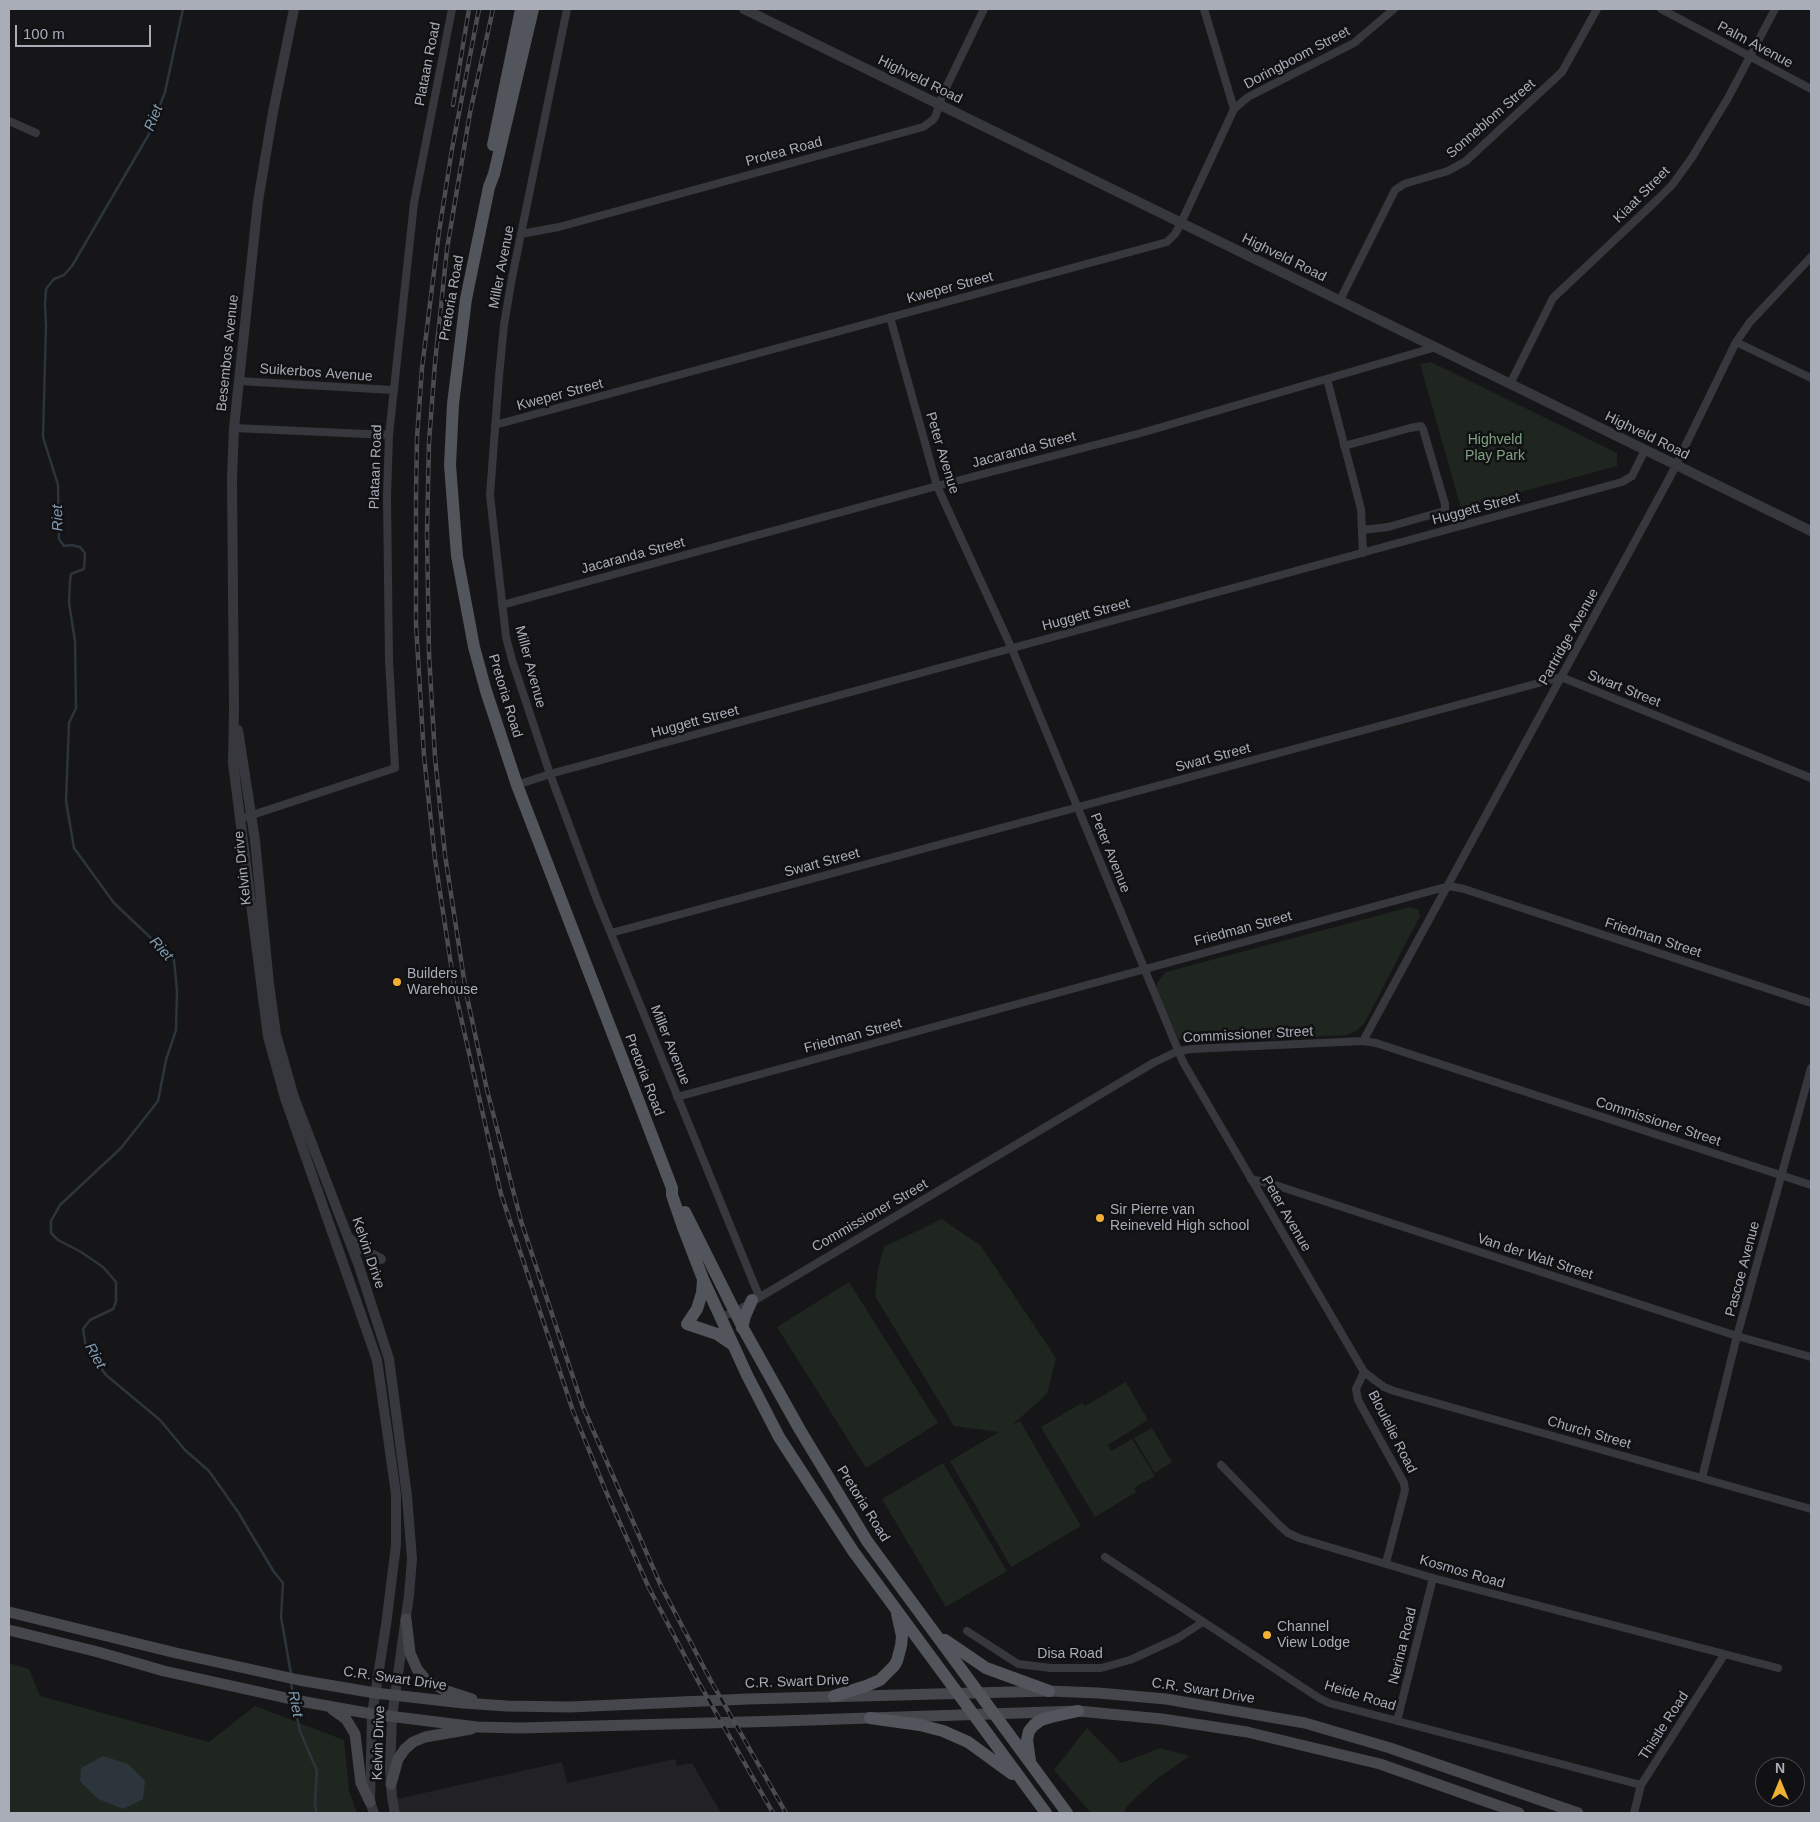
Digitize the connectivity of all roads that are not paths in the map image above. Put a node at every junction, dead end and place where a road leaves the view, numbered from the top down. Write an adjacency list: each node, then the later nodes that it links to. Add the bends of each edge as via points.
1 (294, 9): 29 (street, Besembos Avenue, via 258,201)
2 (452, 9): 31 (street, Plataan Road, via 414,203)
3 (521, 9): 19 (main road, Pretoria Road, via 487,171)
4 (533, 9): 19 (main road, Pretoria Road)
5 (567, 9): 21 (street, Miller Avenue)
6 (744, 9): 15 (street, Highveld Road)
7 (984, 9): 15 (street, Protea Road)
8 (1204, 9): 16 (street)
9 (1394, 9): 16 (street, Doringboom Street, via 1354,43 1255,93)
10 (1596, 9): 23 (street, Sonneblom Street, via 1562,72 1472,155 1457,168 1404,184 1395,190)
11 (1661, 9): 13 (street, Palm Avenue)
12 (1775, 9): 13 (street, Kiaat Street)
13 (1750, 55): 14 (street, Palm Avenue); 30 (street, Kiaat Street, via 1728,98 1672,185 1553,298)
14 (1811, 89)
15 (939, 104): 20 (street, Highveld Road); 21 (street, Protea Road, via 933,120 923,127 559,227)
16 (1234, 109): 20 (street, Kweper Street)
17 (9, 121): 18 (street)
18 (36, 133)
19 (489, 187): 48 (main road, Pretoria Road, via 458,352 450,473 457,556 474,647)
20 (1180, 223): 23 (street, Highveld Road); 24 (street, Kweper Street, via 1171,238 1160,245)
21 (521, 234): 32 (street, Miller Avenue, via 504,325)
22 (1811, 257): 25 (street, Partridge Avenue, via 1750,322)
23 (1340, 300): 26 (street, Highveld Road)
24 (890, 317): 32 (street, Kweper Street); 38 (street, Peter Avenue)
25 (1736, 342): 27 (street); 37 (street, Partridge Avenue)
26 (1436, 347): 28 (street, Jacaranda Street); 30 (street, Highveld Road)
27 (1811, 378)
28 (1327, 380): 35 (street); 38 (street, Jacaranda Street)
29 (239, 381): 31 (street, Suikerbos Avenue); 33 (street, Besembos Avenue)
30 (1510, 384): 36 (street, Highveld Road)
31 (392, 390): 34 (street, Plataan Road)
32 (495, 425): 42 (street, Miller Avenue, via 490,495)
33 (234, 428): 34 (street); 45 (street, Besembos Avenue)
34 (389, 435): 50 (street, Plataan Road, via 389,660 395,768)
35 (1344, 446): 40 (street, via 1361,509); 40 (street, via 1421,426 1445,504 1445,510 1441,512 1388,528)
36 (1645, 450): 37 (street, Highveld Road); 41 (street, Huggett Street, via 1632,476 1622,482)
37 (1676, 466): 39 (street, Highveld Road); 44 (street, Partridge Avenue)
38 (937, 486): 42 (street, Jacaranda Street); 43 (street, Peter Avenue)
39 (1810, 529)
40 (1362, 530): 41 (street)
41 (1363, 553): 43 (street, Huggett Street)
42 (502, 605): 46 (street, Miller Avenue, via 512,660)
43 (1012, 649): 46 (street, Huggett Street); 49 (street, Peter Avenue)
44 (1562, 677): 47 (street, Swart Street); 49 (street, Swart Street); 52 (street, Partridge Avenue)
45 (234, 706): 50 (street, Kelvin Drive); 51 (street, Kelvin Drive, via 233,763)
46 (550, 774): 48 (street, Huggett Street); 53 (street, Miller Avenue)
47 (1811, 778)
48 (517, 785): 63 (main road, Pretoria Road)
49 (1078, 808): 53 (street, Swart Street); 54 (street, Peter Avenue)
50 (252, 815): 51 (street, Plataan Road); 64 (street, Kelvin Drive, via 276,1034 294,1097)
51 (240, 819): 90 (street, Kelvin Drive, via 268,1037 285,1098 377,1360 396,1494 396,1545)
52 (1449, 886): 54 (street, Friedman Street); 55 (street, Friedman Street); 56 (street, Partridge Avenue)
53 (611, 933): 59 (street, Miller Avenue)
54 (1144, 970): 57 (street, Peter Avenue); 59 (street, Friedman Street)
55 (1811, 1003)
56 (1363, 1041): 57 (street, Commissioner Street); 60 (street, Commissioner Street)
57 (1178, 1051): 61 (street, Peter Avenue); 67 (street, Commissioner Street)
58 (1811, 1068): 60 (street, Pascoe Avenue)
59 (677, 1097): 67 (street, Miller Avenue)
60 (1782, 1176): 62 (street, Commissioner Street); 71 (street, Pascoe Avenue)
61 (1251, 1179): 71 (street, Van der Walt Street); 74 (street, Peter Avenue)
62 (1811, 1186)
63 (672, 1188): 66 (main road, Pretoria Road, via 674,1203); 68 (main road, Pretoria Road)
64 (348, 1238): 65 (street); 83 (street, Kelvin Drive, via 389,1359 412,1559)
65 (381, 1259)
66 (703, 1279): 69 (main road, Pretoria Road); 72 (main road, via 697,1309 687,1324 717,1334)
67 (756, 1298): 68 (street, Commissioner Street); 70 (main road)
68 (735, 1312): 69 (street, Commissioner Street); 70 (main road, Pretoria Road)
69 (720, 1317): 72 (main road, Pretoria Road)
70 (742, 1328): 87 (main road, Pretoria Road, via 867,1541)
71 (1737, 1336): 73 (street, Van der Walt Street); 76 (street, Pascoe Avenue)
72 (733, 1345): 81 (main road, Pretoria Road, via 779,1437 853,1551)
73 (1811, 1357)
74 (1364, 1372): 76 (street, Church Street, via 1394,1391); 79 (street, Bloulelie Road, via 1356,1389 1358,1400 1405,1490)
75 (1221, 1465): 79 (street, Kosmos Road, via 1288,1533)
76 (1702, 1478): 77 (street, Church Street)
77 (1811, 1509)
78 (1105, 1557): 84 (street, Heide Road)
79 (1386, 1563): 80 (street, Kosmos Road)
80 (1433, 1578): 88 (street, Kosmos Road); 104 (street, Nerina Road)
81 (895, 1608): 93 (main road, Pretoria Road); 95 (main road, via 902,1636 898,1661 880,1680)
82 (9, 1612): 90 (main road, C.R. Swart Drive, via 250,1670)
83 (406, 1619): 94 (street, Kelvin Drive); 97 (main road, via 410,1653 425,1678 461,1696)
84 (1203, 1622): 86 (street, Disa Road, via 1178,1638 1130,1660 1101,1668 1018,1664); 104 (street, Heide Road, via 1319,1698)
85 (9, 1630): 96 (main road, via 164,1671)
86 (967, 1632)
87 (937, 1634): 91 (main road, Pretoria Road); 92 (main road, via 986,1668)
88 (1724, 1655): 89 (street, Kosmos Road); 109 (street, Thistle Road)
89 (1778, 1668)
90 (375, 1692): 94 (main road, C.R. Swart Drive); 100 (street, Kelvin Drive)
91 (977, 1692): 92 (main road, C.R. Swart Drive); 93 (main road, C.R. Swart Drive); 99 (main road, Pretoria Road)
92 (1049, 1692): 115 (main road, C.R. Swart Drive, via 1166,1698 1305,1723 1390,1748)
93 (956, 1693): 95 (main road, C.R. Swart Drive); 101 (main road, Pretoria Road)
94 (394, 1695): 97 (main road, C.R. Swart Drive); 102 (street, Kelvin Drive)
95 (834, 1696): 97 (main road, C.R. Swart Drive)
96 (328, 1706): 100 (main road); 110 (main road, via 352,1727 361,1783)
97 (507, 1706)
98 (1078, 1711): 99 (main road); 106 (main road, via 1041,1720 1034,1725 1027,1740); 114 (main road, via 1247,1732 1380,1764)
99 (994, 1713): 101 (main road); 106 (main road, Pretoria Road)
100 (372, 1714): 102 (main road); 110 (street, Kelvin Drive)
101 (973, 1714): 103 (main road); 108 (main road, Pretoria Road)
102 (392, 1717): 105 (main road); 107 (street, Kelvin Drive)
103 (870, 1718): 105 (main road); 108 (main road, via 943,1730 968,1742)
104 (1397, 1721): 109 (street, Heide Road)
105 (477, 1727): 107 (main road, via 413,1742 398,1760)
106 (1030, 1764): 113 (main road, Pretoria Road)
107 (391, 1784): 111 (street, Kelvin Drive)
108 (1026, 1785): 112 (main road, Pretoria Road)
109 (1641, 1785): 116 (street, Thistle Road)
110 (372, 1808)
111 (395, 1813)
112 (1046, 1813)
113 (1066, 1813)
114 (1519, 1813)
115 (1578, 1813)
116 (1634, 1813)

